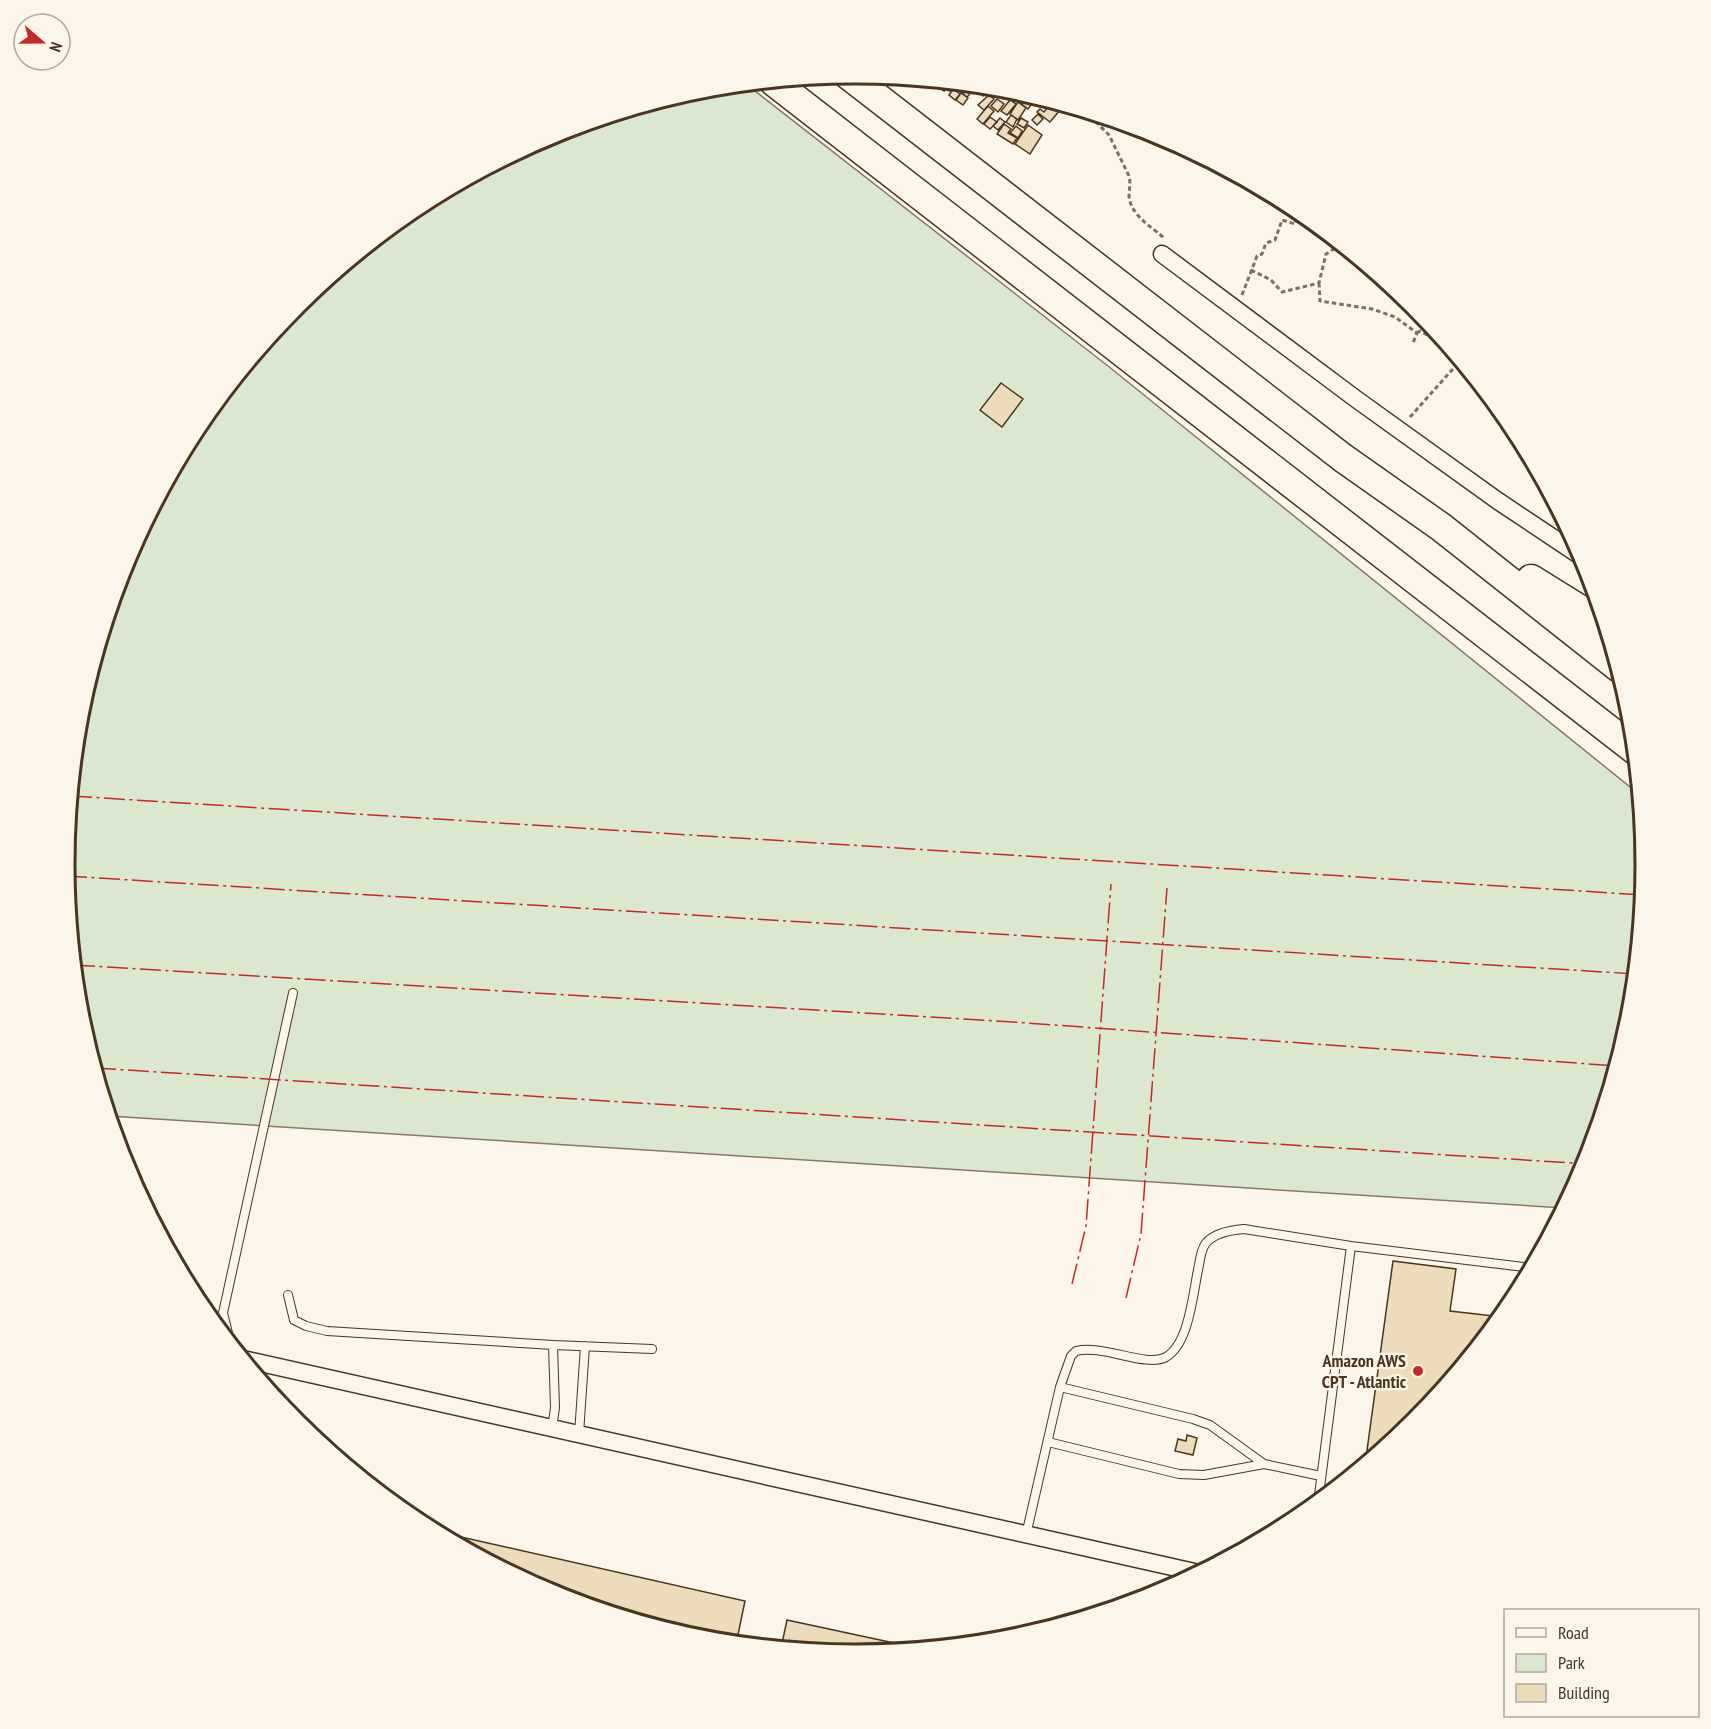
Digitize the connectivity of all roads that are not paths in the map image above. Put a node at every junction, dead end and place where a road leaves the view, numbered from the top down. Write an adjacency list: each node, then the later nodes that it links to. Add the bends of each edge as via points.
1 (860, 84): 5 (highway, via 1343,458)
2 (782, 88): 4 (highway)
3 (1162, 254): 6 (street, via 1303,360)
4 (1282, 475): 9 (highway); 10 (highway, via 1289,499)
5 (1441, 527): 7 (highway); 8 (highway)
6 (1569, 548)
7 (1597, 620)
8 (1609, 660)
9 (1626, 743)
10 (1629, 766)
11 (293, 993): 15 (lane)
12 (1351, 1246): 13 (lane); 22 (lane, via 1244,1229 1218,1235 1206,1243 1185,1332 1174,1352 1152,1360 1095,1349 1076,1351); 27 (lane)
13 (1523, 1268)
14 (288, 1295): 18 (lane, via 294,1320 327,1331)
15 (223, 1313): 16 (lane); 17 (lane)
16 (221, 1318)
17 (226, 1326)
18 (553, 1345): 19 (lane); 23 (lane)
19 (585, 1346): 20 (lane); 24 (lane)
20 (652, 1349)
21 (254, 1361): 23 (street)
22 (1060, 1387): 25 (lane); 26 (lane, via 1210,1425)
23 (552, 1428): 24 (street)
24 (579, 1434): 29 (street)
25 (1048, 1442): 26 (lane, via 1179,1474 1204,1475); 29 (lane)
26 (1264, 1464): 27 (lane)
27 (1321, 1476): 28 (lane)
28 (1319, 1492)
29 (1026, 1535): 30 (street)
30 (1188, 1571)

